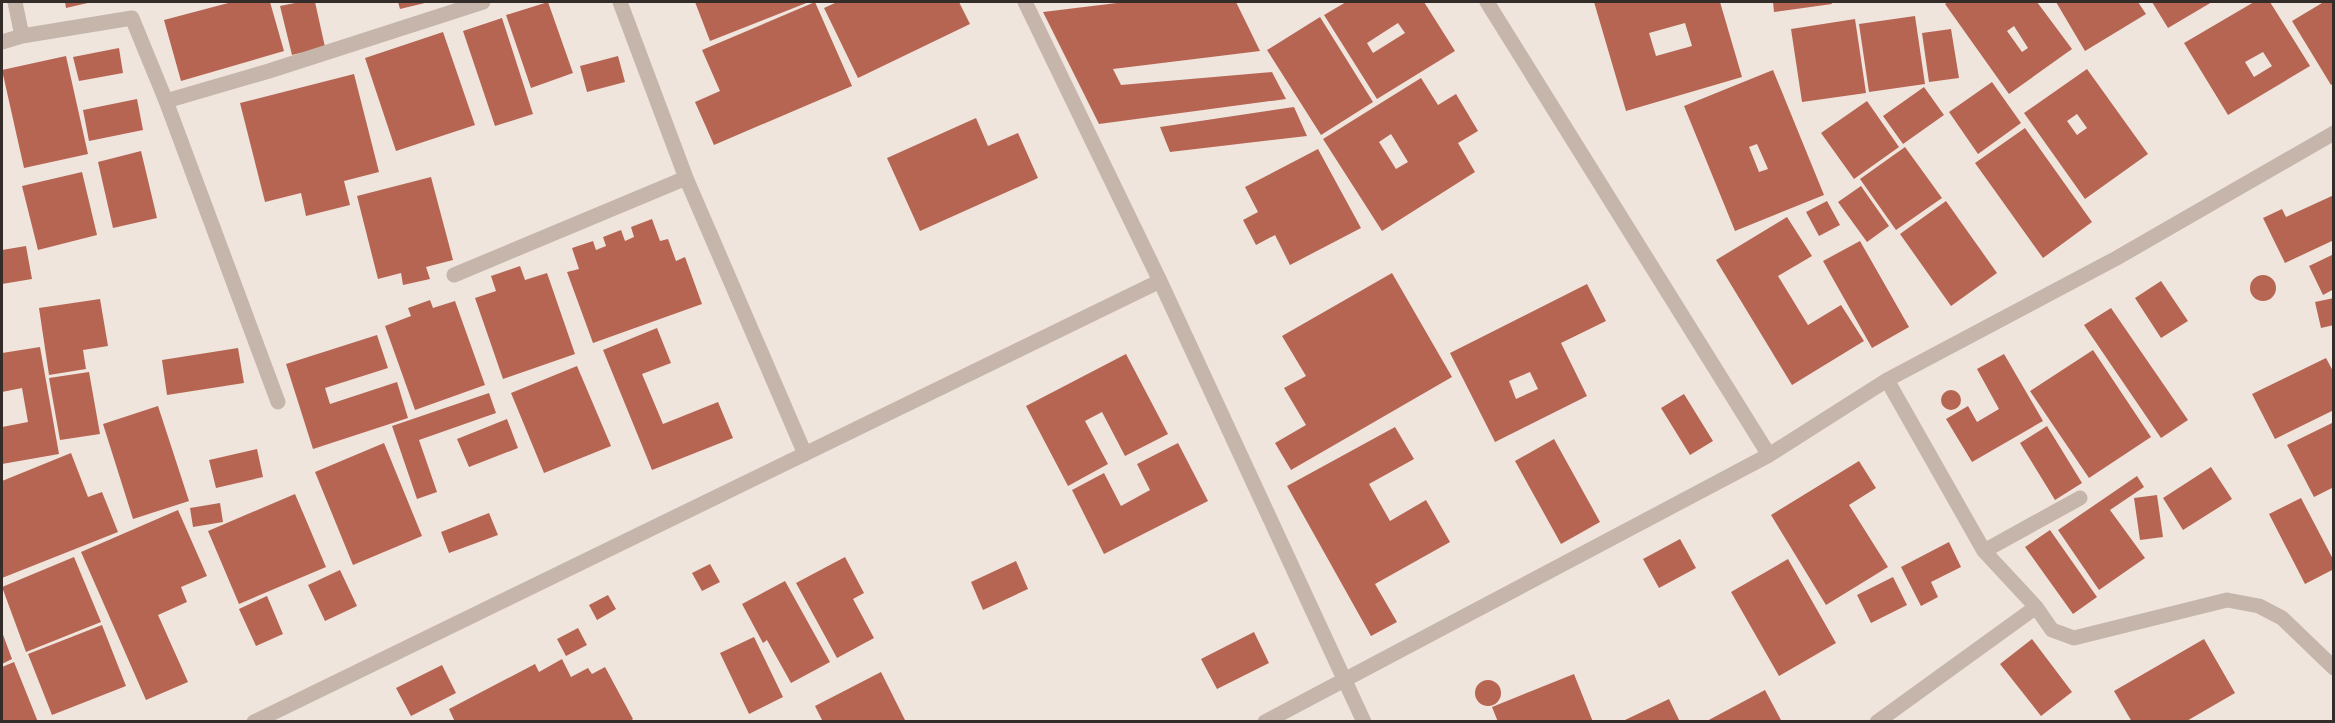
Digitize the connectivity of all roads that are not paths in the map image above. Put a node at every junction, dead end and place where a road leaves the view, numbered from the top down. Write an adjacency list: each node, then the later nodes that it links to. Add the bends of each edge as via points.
1 (15, 2): 6 (street)
2 (483, 2): 8 (street)
3 (620, 2): 10 (street)
4 (1025, 2): 12 (street)
5 (1487, 2): 16 (street)
6 (22, 36): 7 (street); 8 (street, via 132,18)
7 (2, 42)
8 (166, 101): 14 (street)
9 (2334, 133): 13 (street, via 2115,259)
10 (686, 178): 11 (street); 15 (street)
11 (454, 275)
12 (1160, 281): 15 (street); 21 (street)
13 (1887, 380): 16 (street); 18 (street)
14 (278, 402)
15 (805, 454): 22 (street)
16 (1769, 455): 21 (street)
17 (2080, 498): 18 (street)
18 (1984, 551): 19 (street)
19 (2036, 607): 20 (street, via 2052,630 2074,638 2227,600 2259,606 2282,618); 25 (street)
20 (2334, 669)
21 (1344, 679): 23 (street); 24 (street)
22 (254, 722)
23 (1265, 722)
24 (1364, 722)
25 (1877, 722)

